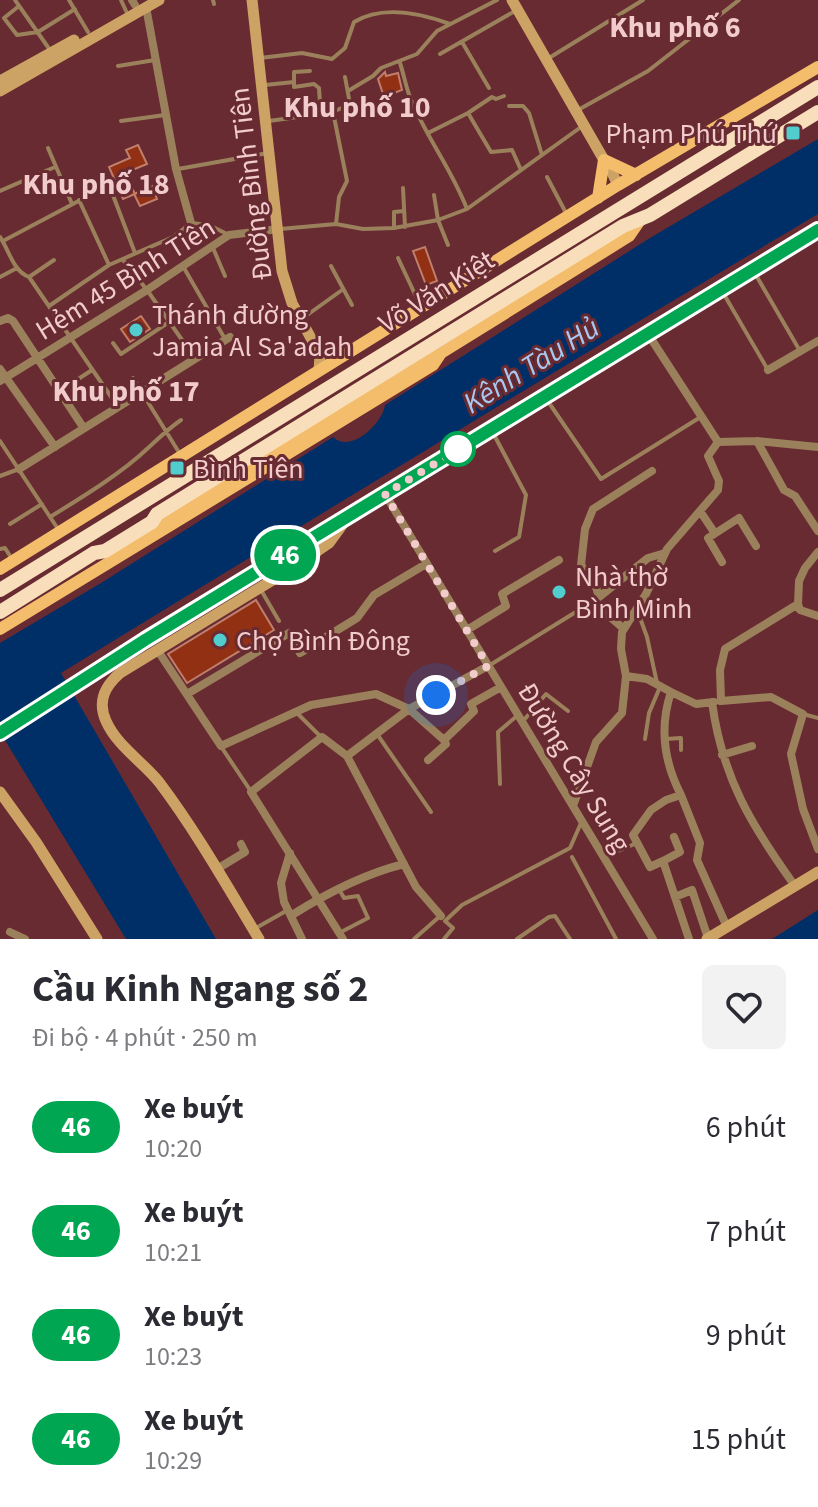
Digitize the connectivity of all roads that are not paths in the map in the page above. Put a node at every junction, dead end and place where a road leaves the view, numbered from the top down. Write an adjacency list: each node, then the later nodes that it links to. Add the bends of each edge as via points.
1 (15, 0): 10 (lane)
2 (69, 0): 11 (lane)
3 (159, 0): 9 (street)
4 (252, 0): 18 (street, Đường Bình Tiên)
5 (497, 0): 12 (lane)
6 (643, 0): 20 (lane)
7 (739, 0): 37 (lane, via 648,71)
8 (514, 2): 15 (lane); 20 (street)
9 (134, 4): 14 (street); 19 (street); 31 (street)
10 (19, 6): 13 (lane); 13 (lane, via 4,18 12,32)
11 (75, 9): 13 (lane); 14 (lane)
12 (450, 24): 18 (lane, via 378,12 354,22 345,48 332,59 302,53); 21 (lane)
13 (38, 32): 16 (lane)
14 (88, 32): 16 (street)
15 (462, 42): 17 (lane); 30 (lane)
16 (52, 52): 26 (street)
17 (440, 54)
18 (260, 58): 28 (street, Đường Bình Tiên)
19 (158, 60): 22 (lane); 40 (street)
20 (546, 60): 37 (street)
21 (400, 62): 32 (lane, via 381,68); 44 (lane, via 410,99)
22 (118, 66)
23 (818, 67): 52 (main road, Võ Văn Kiệt)
24 (310, 71): 27 (lane, via 294,72)
25 (345, 77): 32 (lane)
26 (0, 81)
27 (294, 82): 28 (lane); 34 (lane, via 294,87 317,86)
28 (262, 85): 42 (street, Đường Bình Tiên)
29 (818, 87): 60 (highway, Võ Văn Kiệt)
30 (489, 88)
31 (0, 91)
32 (348, 91): 36 (lane, via 350,104)
33 (504, 96): 39 (lane, via 492,97)
34 (320, 103)
35 (509, 106): 47 (lane, via 523,106 529,113)
36 (333, 112): 42 (lane); 68 (lane, via 347,181)
37 (575, 112): 43 (street)
38 (818, 112): 66 (highway, Võ Văn Kiệt)
39 (468, 113): 44 (lane); 51 (lane, via 491,152 512,150)
40 (165, 115): 41 (lane); 50 (street)
41 (121, 121)
42 (267, 122): 46 (street, Đường Bình Tiên)
43 (583, 126): 47 (lane); 48 (street)
44 (428, 133): 62 (lane)
45 (48, 148): 49 (lane)
46 (270, 152): 50 (lane); 71 (street, Đường Bình Tiên)
47 (542, 155): 51 (lane)
48 (604, 160): 52 (main road); 54 (street); 58 (main road)
49 (55, 167): 56 (lane); 61 (lane)
50 (176, 169): 67 (street)
51 (521, 170): 62 (lane)
52 (636, 175): 54 (main road, Võ Văn Kiệt)
53 (547, 177): 64 (lane)
54 (617, 183): 58 (main road, Võ Văn Kiệt); 60 (main road)
55 (403, 188): 63 (lane)
56 (0, 191)
57 (434, 195): 65 (lane)
58 (598, 198): 64 (main road, Võ Văn Kiệt)
59 (79, 200): 61 (lane); 77 (lane, via 105,187 111,190); 81 (lane)
60 (628, 202): 66 (highway); 155 (highway, Võ Văn Kiệt)
61 (72, 204): 74 (lane)
62 (467, 209): 65 (lane)
63 (404, 211): 69 (lane); 70 (lane, via 394,212)
64 (568, 216): 94 (main road, Võ Văn Kiệt)
65 (438, 220): 69 (lane); 75 (lane)
66 (640, 220): 104 (main road, Võ Văn Kiệt, via 629,236); 138 (highway, Võ Văn Kiệt, via 157,514)
67 (191, 223): 73 (lane); 77 (lane)
68 (336, 224): 70 (lane); 71 (lane)
69 (405, 227): 70 (lane)
70 (394, 228)
71 (279, 229): 73 (street, Hẻm 45 Bình Tiên); 95 (street, Đường Bình Tiên, via 286,289)
72 (818, 230): 85 (street)
73 (229, 235): 76 (street, Hẻm 45 Bình Tiên)
74 (2, 239): 84 (lane)
75 (448, 245)
76 (212, 246): 82 (street, Hẻm 45 Bình Tiên); 86 (lane)
77 (135, 254): 80 (lane)
78 (398, 258): 94 (lane)
79 (54, 260): 88 (lane)
80 (123, 260): 81 (lane); 90 (lane)
81 (109, 265): 93 (lane)
82 (183, 265): 90 (street, Hẻm 45 Bình Tiên); 99 (lane)
83 (331, 266): 91 (lane)
84 (17, 268): 87 (lane); 88 (lane)
85 (753, 269): 89 (street); 103 (lane)
86 (225, 276)
87 (0, 277)
88 (29, 277): 93 (lane)
89 (721, 289): 98 (street); 111 (lane)
90 (147, 290): 97 (lane); 100 (street, Hẻm 45 Bình Tiên)
91 (342, 290): 92 (lane); 95 (lane)
92 (352, 305)
93 (49, 306): 100 (lane)
94 (420, 308): 108 (main road, Võ Văn Kiệt)
95 (301, 319): 105 (street, Đường Bình Tiên)
96 (0, 321): 107 (street, via 13,321)
97 (169, 322): 102 (lane, via 121,354); 106 (lane)
98 (648, 334): 117 (street); 119 (street)
99 (227, 338): 106 (street)
100 (70, 339): 107 (street, Hẻm 45 Bình Tiên); 110 (lane)
101 (818, 341): 103 (street)
102 (113, 343)
103 (800, 351): 111 (street)
104 (441, 353): 138 (main road, Võ Văn Kiệt); 163 (main road, Võ Văn Kiệt, via 433,365)
105 (320, 355): 108 (street); 112 (street)
106 (194, 357): 116 (street)
107 (39, 358): 114 (street, Hẻm 45 Bình Tiên); 115 (street)
108 (337, 360): 112 (main road, Võ Văn Kiệt)
109 (0, 369): 114 (street)
110 (92, 370): 115 (lane); 118 (lane)
111 (768, 370)
112 (319, 371): 129 (main road, Võ Văn Kiệt)
113 (133, 378): 116 (lane)
114 (3, 379): 127 (street)
115 (60, 391): 121 (street)
116 (141, 392): 118 (street); 123 (lane)
117 (545, 397): 119 (lane, via 601,479); 122 (street)
118 (118, 407): 121 (street)
119 (702, 416): 126 (street)
120 (181, 420): 123 (lane)
121 (83, 427): 127 (street)
122 (491, 429): 133 (street); 146 (lane, via 526,495 519,537)
123 (166, 430): 129 (lane); 137 (lane)
124 (0, 441): 130 (lane)
125 (757, 441): 126 (street); 128 (street); 141 (street, via 784,490 795,496)
126 (718, 442): 135 (street, via 708,456 718,490)
127 (55, 447): 130 (street)
128 (818, 447)
129 (181, 456): 140 (main road, Võ Văn Kiệt)
130 (19, 469): 132 (lane); 134 (lane)
131 (652, 471): 157 (street, via 593,509 581,565 595,584)
132 (0, 476)
133 (385, 494): 136 (street); 152 (street, Đường Cây Sung)
134 (42, 504): 137 (lane); 139 (lane)
135 (700, 511): 142 (street); 148 (street)
136 (348, 516): 154 (street, via 329,543); 180 (street)
137 (50, 517): 140 (lane)
138 (152, 522): 145 (highway, Võ Văn Kiệt)
139 (10, 524)
140 (60, 531): 149 (main road, Võ Văn Kiệt)
141 (818, 531)
142 (714, 532): 143 (street, via 739,518); 151 (street, via 708,538)
143 (756, 546)
144 (0, 549): 149 (lane)
145 (105, 551): 159 (highway, Võ Văn Kiệt); 161 (main road, Võ Văn Kiệt)
146 (495, 551)
147 (818, 552): 158 (street, via 799,581)
148 (665, 553): 156 (street); 157 (street, via 648,558)
149 (14, 560): 153 (main road, Võ Văn Kiệt)
150 (559, 560): 165 (street, via 502,594 506,606)
151 (722, 562)
152 (426, 564): 165 (street, Đường Cây Sung); 172 (street, via 374,595 357,618 300,653 289,633)
153 (0, 569)
154 (259, 588): 162 (lane); 166 (street)
155 (0, 590)
156 (646, 594): 164 (street); 169 (lane, via 639,615)
157 (596, 599): 164 (street); 167 (lane)
158 (798, 604): 160 (street, via 800,610); 173 (street, via 725,649)
159 (0, 612)
160 (818, 616)
161 (0, 621)
162 (279, 621)
163 (0, 629)
164 (624, 629): 168 (street)
165 (467, 630): 167 (street, Đường Cây Sung)
166 (158, 651): 172 (street); 208 (street, via 108,683 103,712)
167 (488, 666): 170 (street, Đường Cây Sung); 174 (street)
168 (626, 676): 169 (street); 196 (street, via 622,713 596,742)
169 (659, 684): 171 (street); 183 (lane)
170 (501, 687): 179 (street, Đường Cây Sung); 185 (street, via 471,704 474,711)
171 (671, 692): 173 (street, via 696,704); 184 (street)
172 (187, 694): 186 (street)
173 (716, 702): 177 (street, via 771,697); 189 (street)
174 (409, 709): 176 (street, via 376,694); 181 (street); 185 (street)
175 (568, 711): 179 (lane, via 546,694)
176 (296, 712): 182 (lane); 186 (street)
177 (803, 714): 178 (lane); 202 (street, via 791,754)
178 (818, 718)
179 (520, 719): 192 (lane, via 498,732); 196 (street, Đường Cây Sung)
180 (0, 733)
181 (377, 734): 190 (street); 197 (lane)
182 (322, 737): 190 (street); 194 (street)
183 (645, 739)
184 (664, 739): 188 (lane, via 681,738); 195 (street)
185 (444, 740): 191 (street, via 446,744)
186 (221, 746): 194 (lane)
187 (752, 746): 189 (street)
188 (681, 750)
189 (722, 755): 210 (street, via 745,811)
190 (347, 756): 207 (street)
191 (428, 760)
192 (500, 784)
193 (0, 792): 222 (street)
194 (251, 792): 203 (street)
195 (681, 795): 200 (street, via 651,810 634,831); 216 (street, via 700,843 697,860)
196 (573, 806): 198 (street, Đường Cây Sung)
197 (431, 812)
198 (582, 821): 205 (street, Đường Cây Sung); 215 (lane, via 570,848)
199 (674, 837): 206 (street, via 680,852)
200 (637, 843): 205 (lane); 206 (street, via 650,867)
201 (241, 844): 208 (street, via 245,852)
202 (818, 849)
203 (290, 853): 213 (street); 214 (street, via 281,883)
204 (572, 857): 228 (lane)
205 (603, 857): 229 (street, Đường Cây Sung)
206 (663, 861): 212 (street)
207 (404, 864): 211 (street); 215 (street)
208 (217, 869): 219 (street)
209 (818, 872): 210 (street)
210 (795, 886): 216 (street)
211 (339, 889): 213 (street); 220 (lane, via 344,898 358,896 368,918)
212 (675, 897): 230 (street); 231 (street, via 692,890)
213 (318, 899): 214 (street); 220 (street)
214 (290, 912): 219 (lane); 223 (street)
215 (443, 918): 224 (lane); 225 (lane, via 453,928)
216 (727, 927): 231 (street)
217 (10, 932): 218 (lane); 221 (street)
218 (0, 933)
219 (256, 934)
220 (341, 936)
221 (25, 939)
222 (97, 939)
223 (302, 939)
224 (414, 939)
225 (444, 939)
226 (517, 939): 227 (lane, via 555,916)
227 (570, 939)
228 (616, 939)
229 (653, 939)
230 (689, 939)
231 (708, 939)

